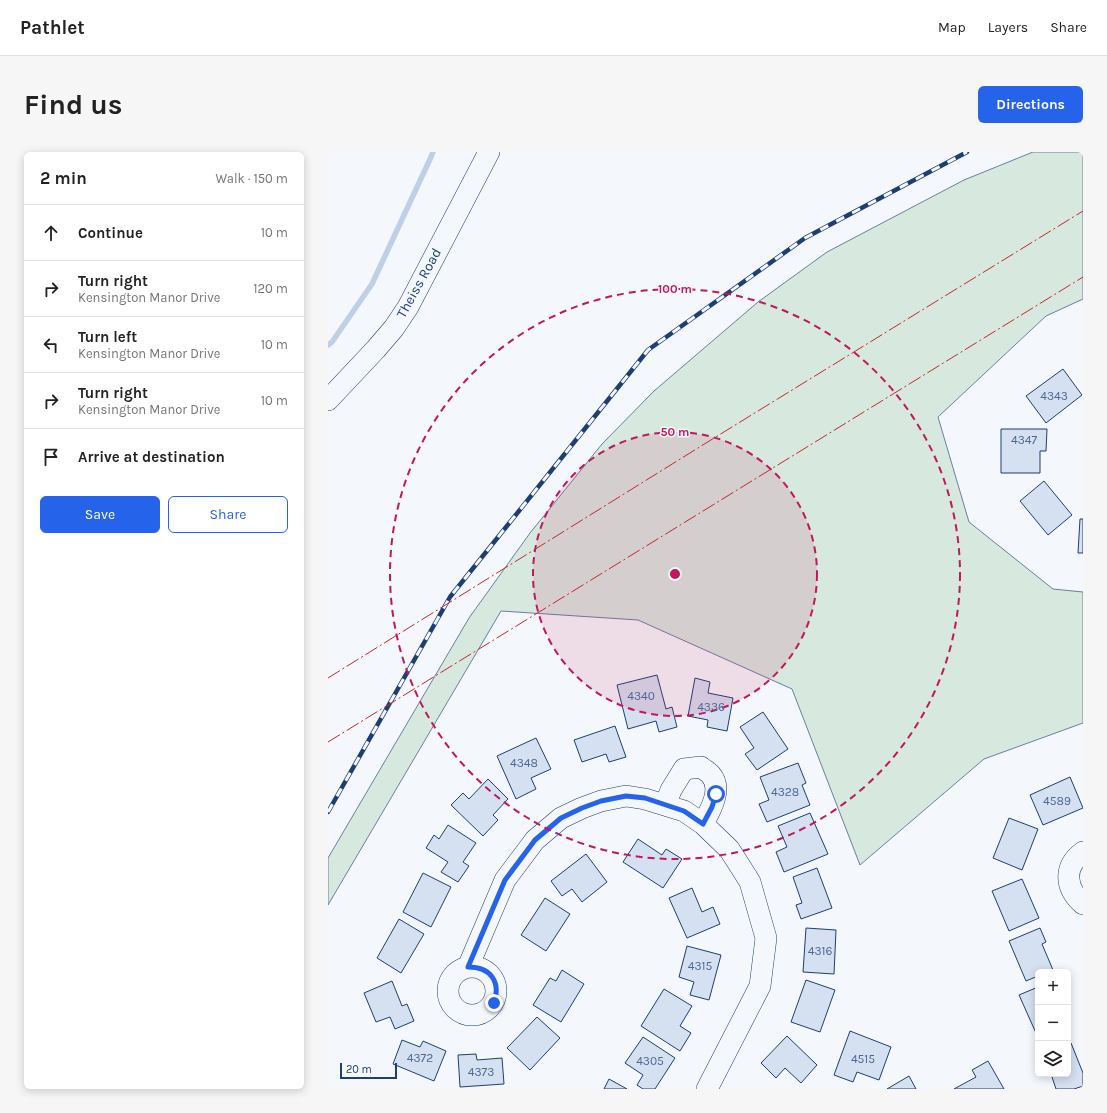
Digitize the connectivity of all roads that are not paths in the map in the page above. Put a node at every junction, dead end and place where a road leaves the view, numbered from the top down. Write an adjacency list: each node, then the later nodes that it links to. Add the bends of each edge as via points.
1 (489, 152): 2 (street, Theiss Road, via 408,307 376,349)
2 (328, 400)
3 (664, 805): 4 (street, via 684,811); 4 (street, via 684,769 701,767 712,775 716,794); 7 (street, via 645,798 626,796 601,801 561,818 535,840 505,880)
4 (703, 824): 8 (street, via 729,850 750,882 766,938 760,986)
5 (1083, 852): 6 (street, via 1076,857 1069,871 1069,885)
6 (1083, 904)
7 (468, 967)
8 (707, 1089)

